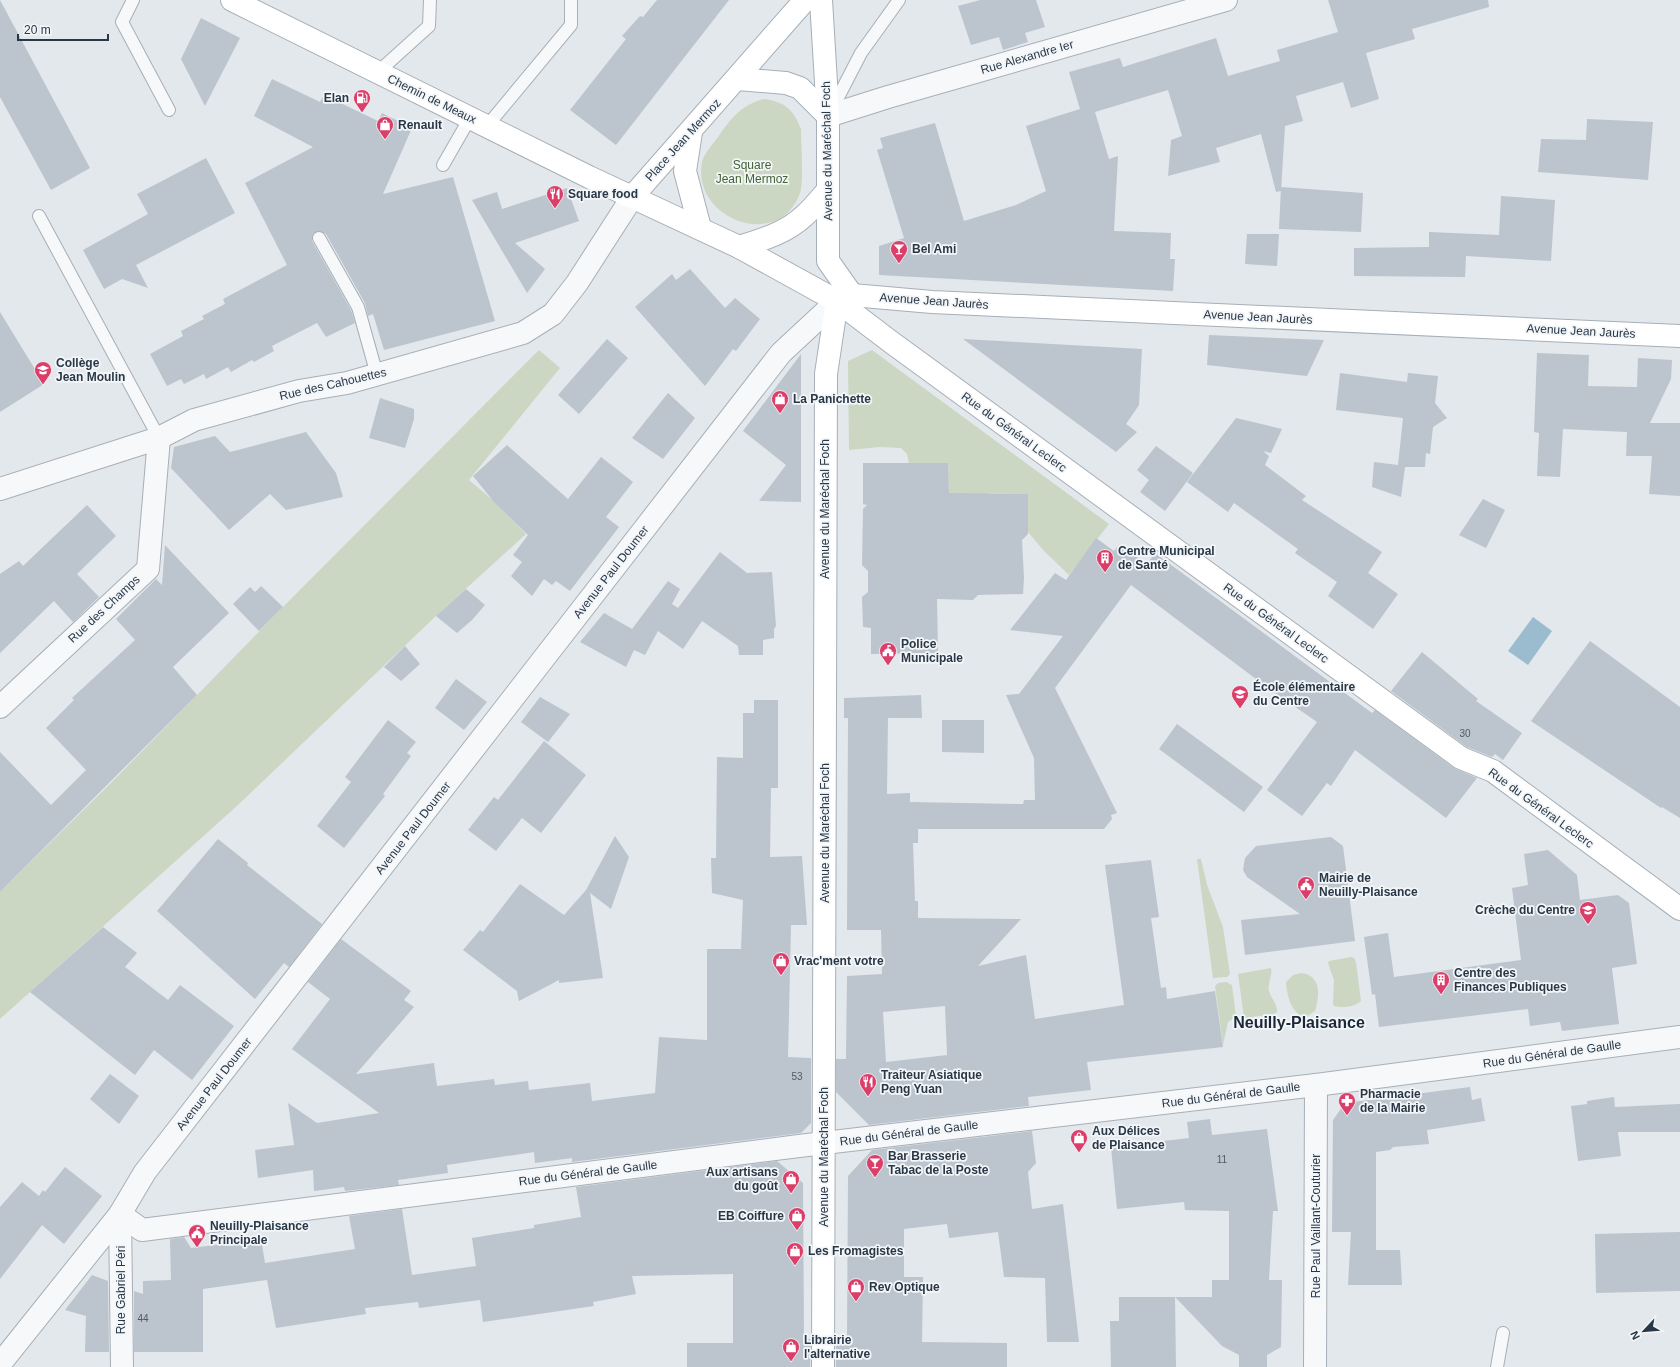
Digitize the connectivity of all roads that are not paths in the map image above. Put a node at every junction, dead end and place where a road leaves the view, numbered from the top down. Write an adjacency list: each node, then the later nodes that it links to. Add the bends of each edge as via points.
1 (134, 0): 11 (lane, via 122,22)
2 (232, 0): 9 (main road, Chemin de Meaux)
3 (430, 0): 9 (lane, via 430,26)
4 (571, 0): 13 (lane, via 571,25)
5 (805, 0): 10 (main road, Place Jean Mermoz)
6 (821, 0): 12 (main road, Avenue du Maréchal Foch)
7 (899, 0): 12 (lane, via 861,53)
8 (1226, 0): 12 (street, Rue Alexandre Ier)
9 (378, 72): 13 (main road, Chemin de Meaux)
10 (737, 79): 12 (main road, via 786,83 800,88); 14 (main road, Place Jean Mermoz)
11 (169, 110)
12 (828, 116): 16 (main road, Avenue du Maréchal Foch)
13 (479, 122): 15 (lane); 17 (main road, Chemin de Meaux)
14 (691, 132): 17 (main road, Place Jean Mermoz); 19 (main road, via 684,171)
15 (443, 165)
16 (828, 190): 21 (main road, via 791,226); 22 (main road, Avenue du Maréchal Foch, via 828,261)
17 (632, 196): 19 (main road); 24 (street, Rue des Cahouettes, via 577,284 553,314 523,333)
18 (39, 216): 25 (lane)
19 (700, 228): 21 (main road)
20 (319, 238): 24 (lane, via 358,307)
21 (739, 247): 22 (main road)
22 (844, 298): 23 (main road, Avenue Jean Jaurès); 28 (main road, Rue du Général Leclerc, via 891,342 1455,754 1493,771); 31 (main road, Avenue du Maréchal Foch, via 826,374); 32 (street, Avenue Paul Doumer, via 781,353 145,1172)
23 (1680, 336)
24 (377, 375): 25 (street, Rue des Cahouettes, via 299,391 194,420)
25 (159, 438): 26 (street, Rue des Cahouettes); 27 (street, Rue des Champs, via 148,569)
26 (0, 489)
27 (0, 707)
28 (1680, 909)
29 (1680, 1036): 30 (street, Rue du Général de Gaulle)
30 (1316, 1085): 31 (street, Rue du Général de Gaulle); 37 (street, Rue Paul Vaillant-Couturier)
31 (824, 1143): 32 (street, Rue du Général de Gaulle, via 142,1230); 36 (main road, Avenue du Maréchal Foch)
32 (120, 1214): 34 (street, Avenue Paul Doumer); 35 (street, Rue Gabriel Péri)
33 (1503, 1333): 38 (lane)
34 (0, 1364)
35 (122, 1367)
36 (823, 1367)
37 (1315, 1367)
38 (1498, 1367)

